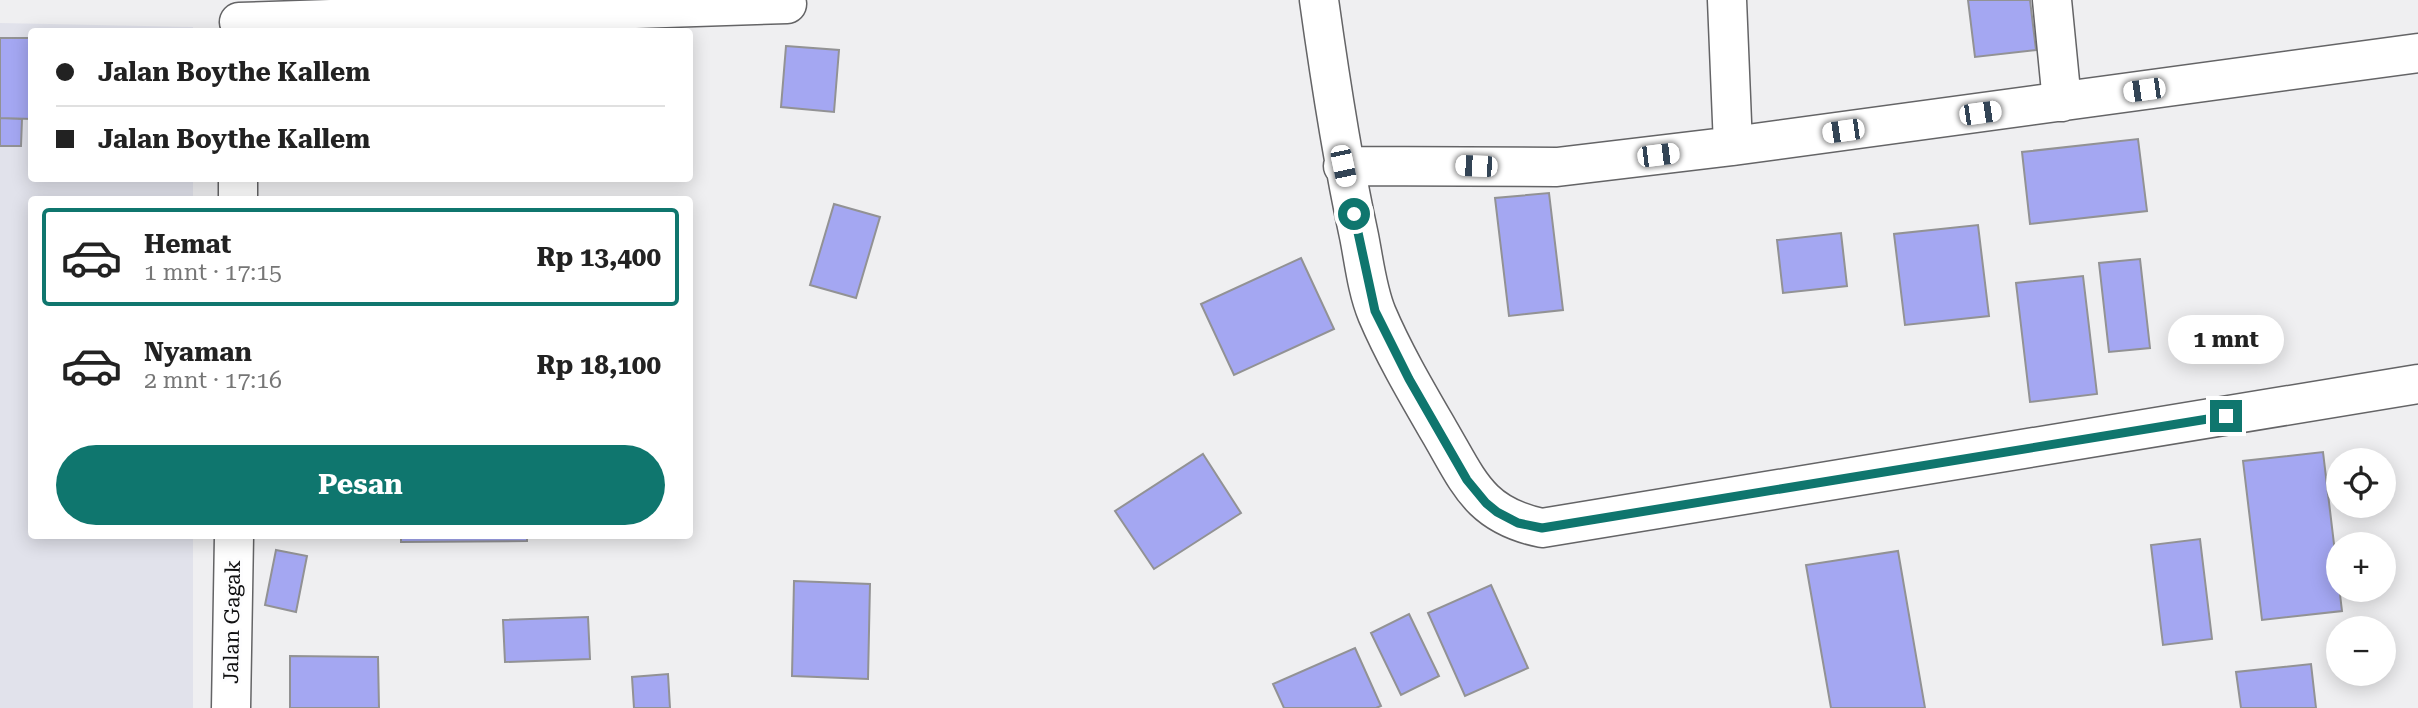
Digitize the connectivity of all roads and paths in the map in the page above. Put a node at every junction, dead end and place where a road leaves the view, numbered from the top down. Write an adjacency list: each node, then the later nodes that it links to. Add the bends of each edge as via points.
1 (1318, 0): 9 (street)
2 (1727, 0): 8 (street)
3 (2052, 0): 7 (street)
4 (787, 4): 5 (street)
5 (239, 18)
6 (2418, 52): 7 (street)
7 (2062, 102): 8 (street)
8 (1734, 146): 9 (street, via 1557,167)
9 (1343, 166): 10 (street, via 1375,311 1409,379 1467,480 1486,503 1518,523 1542,528)
10 (2418, 384)
11 (233, 539): 12 (street, Jalan Gagak)
12 (231, 708)

